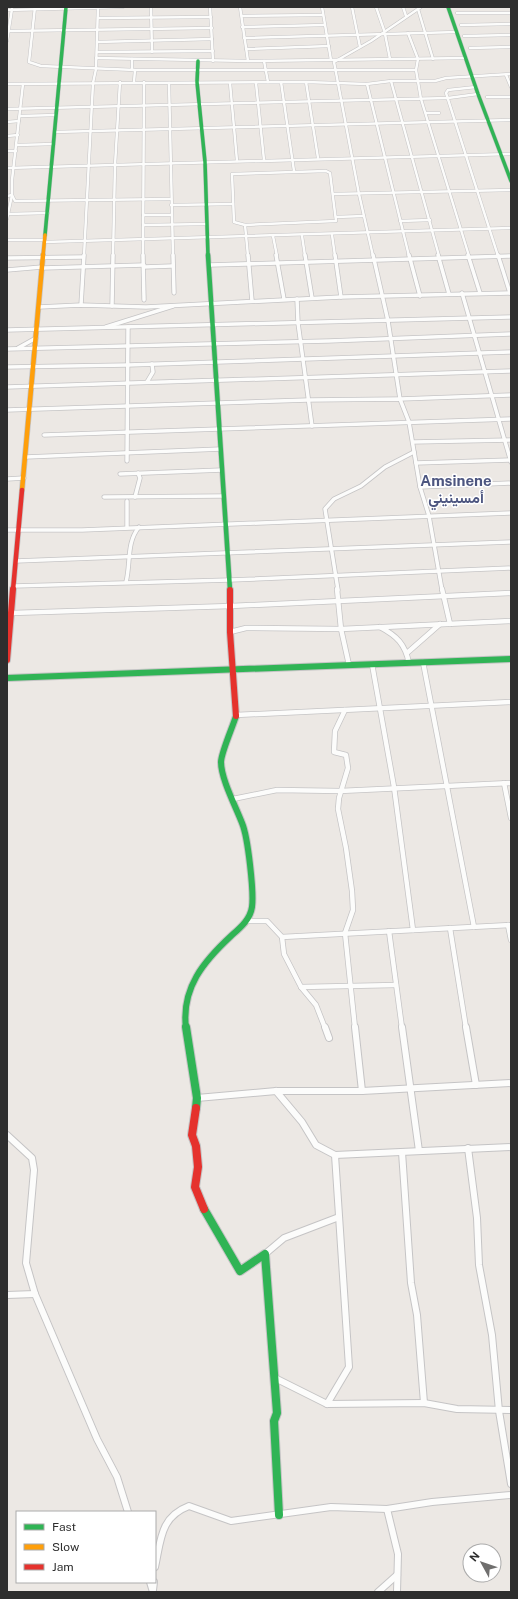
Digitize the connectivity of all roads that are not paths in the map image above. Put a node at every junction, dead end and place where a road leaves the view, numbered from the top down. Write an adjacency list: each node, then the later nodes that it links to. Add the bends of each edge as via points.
1 (98, 7): 2 (street); 13 (street); 23 (street)
2 (123, 7)
3 (151, 7): 24 (street)
4 (210, 7): 22 (street)
5 (240, 7): 20 (street)
6 (322, 7): 18 (street)
7 (352, 7): 39 (street)
8 (376, 7): 35 (street)
9 (403, 7): 21 (street)
10 (421, 7): 15 (street)
11 (448, 7): 37 (street)
12 (35, 8): 13 (street); 14 (street); 31 (street)
13 (66, 8): 32 (street)
14 (12, 9): 16 (street); 34 (street)
15 (418, 9): 21 (street); 36 (street)
16 (7, 10)
17 (511, 13): 19 (street)
18 (323, 14): 20 (street); 26 (street)
19 (457, 14)
20 (242, 16): 28 (street)
21 (406, 16): 35 (street)
22 (211, 17): 24 (street); 29 (street)
23 (98, 18): 24 (street); 33 (street)
24 (151, 18): 30 (street)
25 (511, 24): 27 (street)
26 (324, 25): 28 (street); 42 (street)
27 (461, 25)
28 (242, 27): 44 (street)
29 (212, 28): 30 (street); 45 (street)
30 (151, 29): 33 (street); 47 (street)
31 (33, 30): 32 (street); 34 (street); 70 (street, via 30,63)
32 (64, 30): 33 (street); 70 (street)
33 (98, 30): 48 (street)
34 (8, 31): 46 (street)
35 (385, 32): 38 (street); 40 (street); 65 (street)
36 (425, 32): 37 (street); 38 (street); 63 (street)
37 (457, 32): 59 (street)
38 (408, 33): 62 (street)
39 (358, 34): 40 (street); 42 (street); 50 (street)
40 (380, 34): 50 (street)
41 (511, 35): 43 (street)
42 (327, 36): 44 (street); 49 (street)
43 (464, 36)
44 (244, 38): 53 (street)
45 (212, 39): 47 (street); 54 (street)
46 (7, 41)
47 (151, 41): 48 (street); 57 (street)
48 (97, 42): 55 (street)
49 (329, 46): 53 (street); 64 (street)
50 (360, 47): 61 (street)
51 (511, 47): 52 (street)
52 (470, 48)
53 (246, 49): 68 (street)
54 (213, 51): 57 (street); 67 (street)
55 (97, 52): 56 (street); 58 (street)
56 (135, 52): 57 (street); 60 (street)
57 (152, 52)
58 (96, 58): 60 (street); 71 (street)
59 (466, 58): 63 (street); 79 (street)
60 (134, 59): 66 (street); 73 (street)
61 (337, 59): 64 (street); 65 (street); 72 (street, via 334,62)
62 (418, 59): 63 (street); 65 (street); 76 (street)
63 (433, 59)
64 (331, 60): 69 (street)
65 (390, 60)
66 (198, 61): 67 (street); 74 (street)
67 (213, 61): 68 (street)
68 (248, 61): 69 (street)
69 (264, 61): 75 (street)
70 (60, 66): 71 (street); 90 (street)
71 (96, 69): 73 (street); 91 (street)
72 (336, 69): 75 (street); 76 (street); 89 (street)
73 (133, 70): 74 (street); 83 (street)
74 (198, 70): 75 (street); 85 (street)
75 (267, 70): 86 (street)
76 (416, 70): 81 (street)
77 (511, 74): 78 (street)
78 (506, 75): 79 (street); 99 (street)
79 (472, 77): 81 (street); 98 (street)
80 (391, 81): 81 (street); 97 (street); 103 (street)
81 (416, 81): 104 (street)
82 (120, 82): 83 (street); 91 (street); 115 (street)
83 (134, 82): 84 (street)
84 (144, 82): 92 (street); 113 (street)
85 (197, 82): 92 (street); 93 (street); 112 (street)
86 (268, 82): 87 (street); 94 (street)
87 (281, 82): 88 (street); 108 (street)
88 (306, 82): 89 (street); 109 (street)
89 (336, 82): 97 (street); 107 (street)
90 (59, 83): 91 (street); 96 (street); 117 (street)
91 (92, 83): 116 (street)
92 (168, 83): 114 (street)
93 (230, 83): 94 (street); 110 (street)
94 (256, 83): 111 (street)
95 (7, 84): 96 (street)
96 (23, 84): 118 (street)
97 (367, 84): 106 (street)
98 (476, 87): 100 (street); 105 (street, via 448,90)
99 (511, 87)
100 (478, 94): 105 (street); 124 (street)
101 (487, 97): 102 (street)
102 (511, 97)
103 (397, 98): 104 (street); 106 (street); 129 (street)
104 (421, 98): 105 (street); 121 (street)
105 (448, 98): 127 (street)
106 (371, 99): 107 (street); 131 (street)
107 (340, 100): 109 (street); 132 (street)
108 (283, 101): 109 (street); 111 (street); 134 (street)
109 (309, 101): 133 (street)
110 (232, 102): 111 (street); 112 (street); 137 (street)
111 (259, 102): 135 (street)
112 (199, 103): 114 (street); 136 (street)
113 (144, 104): 114 (street); 115 (street); 141 (street)
114 (169, 104): 138 (street)
115 (119, 105): 116 (street); 140 (street)
116 (91, 106): 117 (street); 139 (street)
117 (57, 107): 118 (street); 122 (street)
118 (21, 108): 119 (street); 123 (street)
119 (7, 109)
120 (439, 112): 121 (street)
121 (426, 113): 130 (street)
122 (56, 115): 123 (street); 142 (street)
123 (20, 116): 126 (street)
124 (488, 120): 125 (street); 127 (street); 149 (street)
125 (511, 120)
126 (19, 121): 128 (street); 143 (street)
127 (455, 121): 130 (street); 151 (street)
128 (7, 122)
129 (403, 122): 130 (street); 131 (street); 154 (street)
130 (428, 122): 152 (street)
131 (377, 123): 132 (street); 153 (street)
132 (344, 124): 133 (street); 156 (street)
133 (313, 125): 134 (street); 155 (street)
134 (287, 126): 135 (street); 157 (street)
135 (261, 127): 137 (street); 158 (street)
136 (202, 128): 137 (street); 138 (street); 160 (street)
137 (234, 128): 159 (street)
138 (169, 129): 141 (street); 161 (street)
139 (91, 130): 140 (street); 142 (street); 163 (street)
140 (118, 130): 141 (street); 164 (street)
141 (144, 130): 162 (street)
142 (55, 132): 145 (street)
143 (18, 135): 144 (street); 146 (street)
144 (7, 136)
145 (54, 144): 146 (street); 165 (street)
146 (17, 145): 148 (street)
147 (7, 151): 148 (street)
148 (16, 151): 166 (street)
149 (501, 154): 150 (street); 151 (street); 171 (street)
150 (511, 154)
151 (465, 155): 152 (street); 173 (street)
152 (439, 156): 154 (street); 175 (street)
153 (386, 157): 154 (street); 156 (street); 176 (street)
154 (413, 157): 174 (street)
155 (318, 158): 156 (street); 157 (street)
156 (352, 158): 178 (street)
157 (292, 159): 158 (street); 168 (street)
158 (264, 160): 159 (street)
159 (238, 161): 160 (street)
160 (205, 162): 161 (street); 188 (street)
161 (170, 163): 162 (street); 181 (street)
162 (143, 164): 164 (street); 182 (street)
163 (89, 165): 164 (street); 165 (street); 183 (street)
164 (115, 165): 184 (street)
165 (52, 166): 166 (street); 185 (street)
166 (14, 167): 167 (street); 170 (street)
167 (7, 168)
168 (294, 171): 177 (street, via 328,172); 186 (street, via 232,174)
169 (7, 180): 170 (street)
170 (12, 180): 179 (street)
171 (511, 181)
172 (511, 190): 173 (street)
173 (477, 191): 175 (street); 203 (street)
174 (422, 192): 175 (street); 176 (street); 196 (street)
175 (449, 192): 204 (street)
176 (394, 193): 178 (street); 197 (street)
177 (333, 194): 178 (street); 194 (street)
178 (359, 194): 193 (street)
179 (12, 195): 180 (street); 185 (street, via 14,201); 190 (street)
180 (7, 196)
181 (170, 198): 182 (street); 187 (street)
182 (144, 200): 184 (street); 191 (street)
183 (87, 201): 184 (street); 185 (street); 218 (street)
184 (113, 201): 215 (street)
185 (49, 202): 189 (street)
186 (233, 204): 188 (street); 201 (street, via 234,222)
187 (171, 205): 188 (street); 192 (street)
188 (206, 205): 199 (street)
189 (48, 213): 190 (street); 217 (street)
190 (7, 214): 195 (street)
191 (143, 215): 192 (street); 200 (street)
192 (171, 215): 198 (street)
193 (364, 216): 194 (street); 207 (street)
194 (336, 217): 201 (street, via 337,220 333,222)
195 (7, 219)
196 (430, 220): 197 (street); 206 (street)
197 (400, 221): 205 (street)
198 (172, 224): 199 (street); 200 (street); 213 (street)
199 (207, 224): 212 (street)
200 (143, 225): 216 (street)
201 (244, 225): 211 (street)
202 (511, 228): 203 (street)
203 (490, 229): 204 (street); 220 (street)
204 (461, 230): 206 (street); 224 (street)
205 (403, 231): 206 (street); 207 (street); 226 (street)
206 (432, 231): 219 (street)
207 (368, 233): 208 (street); 227 (street)
208 (332, 234): 210 (street); 228 (street)
209 (273, 236): 210 (street); 211 (street); 230 (street)
210 (302, 236): 229 (street)
211 (245, 237): 212 (street); 231 (street)
212 (207, 238): 213 (street); 232 (street)
213 (171, 239): 216 (street); 234 (street)
214 (7, 240): 217 (street)
215 (113, 240): 216 (street); 218 (street); 237 (street)
216 (143, 240): 233 (street)
217 (45, 241): 218 (street); 222 (street)
218 (84, 241): 223 (street)
219 (439, 256): 224 (street); 226 (street); 243 (street)
220 (499, 256): 221 (street); 224 (street); 242 (street)
221 (511, 256)
222 (44, 257): 223 (street); 225 (street); 235 (street)
223 (83, 257): 236 (street)
224 (469, 257): 241 (street)
225 (7, 258)
226 (409, 258): 227 (street); 245 (street)
227 (373, 260): 228 (street); 244 (street)
228 (335, 261): 229 (street); 246 (street)
229 (306, 262): 230 (street); 247 (street)
230 (276, 263): 231 (street); 248 (street)
231 (247, 264): 232 (street); 251 (street)
232 (210, 265): 252 (street)
233 (144, 266): 234 (street); 237 (street); 250 (street)
234 (172, 266): 239 (street)
235 (42, 267): 236 (street); 238 (street); 256 (street)
236 (83, 267): 237 (street); 254 (street)
237 (114, 267): 255 (street)
238 (7, 270)
239 (174, 293)
240 (462, 293): 241 (street); 243 (street); 258 (street)
241 (480, 293): 242 (street)
242 (510, 293)
243 (449, 294): 245 (street)
244 (382, 296): 245 (street); 246 (street); 259 (street)
245 (420, 296)
246 (341, 297): 247 (street)
247 (312, 298): 249 (street)
248 (284, 299): 249 (street); 251 (street)
249 (297, 299): 260 (street)
250 (144, 300)
251 (252, 301): 252 (street)
252 (213, 302): 253 (street); 261 (street)
253 (181, 304): 255 (street); 263 (street)
254 (81, 305): 255 (street); 256 (street)
255 (112, 306)
256 (39, 307): 265 (street)
257 (511, 317): 258 (street)
258 (469, 319): 259 (street); 267 (street)
259 (388, 320): 260 (street); 269 (street)
260 (298, 323): 261 (street); 270 (street)
261 (214, 325): 262 (street); 271 (street)
262 (128, 327): 263 (street); 272 (street)
263 (95, 329): 265 (street)
264 (7, 330): 265 (street)
265 (37, 330): 268 (street)
266 (511, 334): 267 (street)
267 (474, 335): 269 (street); 277 (street)
268 (36, 338): 274 (street); 275 (street)
269 (390, 338): 270 (street); 278 (street)
270 (301, 342): 271 (street); 279 (street)
271 (216, 343): 272 (street); 280 (street)
272 (128, 346): 275 (street); 282 (street)
273 (7, 349): 274 (street)
274 (16, 349): 275 (street)
275 (35, 349): 283 (street)
276 (511, 352): 277 (street)
277 (479, 353): 278 (street); 286 (street)
278 (393, 356): 279 (street); 287 (street)
279 (304, 359): 280 (street); 288 (street)
280 (216, 362): 281 (street); 289 (street)
281 (152, 364): 282 (street); 290 (street, via 153,372)
282 (128, 365): 283 (street); 291 (street)
283 (34, 366): 284 (street); 293 (street)
284 (7, 367)
285 (511, 371): 286 (street)
286 (484, 372): 287 (street); 295 (street)
287 (396, 375): 288 (street); 296 (street)
288 (306, 378): 289 (street); 297 (street)
289 (218, 380): 290 (street); 298 (street)
290 (147, 382): 291 (street)
291 (129, 383): 293 (street); 299 (street)
292 (7, 386): 293 (street)
293 (32, 386): 301 (street)
294 (511, 395): 295 (street)
295 (491, 396): 296 (street); 303 (street)
296 (400, 399): 297 (street); 304 (street)
297 (308, 400): 298 (street); 305 (street)
298 (220, 403): 299 (street); 306 (street)
299 (126, 407): 301 (street); 307 (street)
300 (7, 410): 301 (street)
301 (30, 410): 315 (street)
302 (511, 419): 303 (street)
303 (499, 420): 304 (street); 309 (street)
304 (409, 422): 305 (street); 311 (street)
305 (312, 426): 306 (street)
306 (221, 429): 307 (street); 312 (street)
307 (128, 432): 308 (street); 314 (street)
308 (44, 435)
309 (505, 440): 310 (street); 311 (street); 317 (street)
310 (511, 440)
311 (413, 442): 313 (street)
312 (221, 452): 314 (street); 319 (street)
313 (414, 452): 318 (street); 332 (street, via 385,467 361,486 334,500 325,509)
314 (127, 454): 315 (street); 316 (street)
315 (26, 456): 323 (street)
316 (127, 461)
317 (511, 461): 318 (street)
318 (416, 463): 325 (street)
319 (222, 470): 320 (street); 326 (street)
320 (138, 473): 321 (street); 328 (street, via 140,478)
321 (120, 474)
322 (7, 478): 323 (street)
323 (24, 478): 337 (street)
324 (511, 483): 325 (street)
325 (420, 487): 331 (street)
326 (223, 496): 328 (street); 333 (street)
327 (104, 497): 328 (street)
328 (135, 497)
329 (127, 501): 334 (street)
330 (511, 513): 331 (street)
331 (429, 516): 332 (street); 339 (street)
332 (327, 520): 333 (street); 340 (street)
333 (225, 524): 335 (street); 341 (street)
334 (127, 527): 335 (street); 337 (street)
335 (140, 527): 342 (street, via 129,545)
336 (7, 530): 337 (street)
337 (19, 530): 343 (street)
338 (511, 542): 339 (street)
339 (434, 545): 340 (street); 345 (street)
340 (331, 549): 341 (street); 346 (street)
341 (227, 554): 342 (street); 347 (street)
342 (130, 557): 343 (street); 348 (street)
343 (16, 561): 349 (street)
344 (511, 568): 345 (street)
345 (438, 570): 346 (street); 351 (street)
346 (335, 574): 347 (street); 353 (street)
347 (230, 580): 348 (street); 354 (street)
348 (126, 582): 349 (street)
349 (14, 586): 352 (street)
350 (511, 593): 351 (street)
351 (443, 596): 353 (street); 358 (street)
352 (10, 599): 355 (street)
353 (339, 600): 354 (street); 360 (street)
354 (231, 606): 355 (street); 361 (street)
355 (12, 613): 364 (street)
356 (511, 621): 358 (street)
357 (440, 624): 358 (street); 359 (street); 362 (street)
358 (450, 624)
359 (380, 627): 360 (street); 362 (street, via 399,637)
360 (341, 629): 361 (street, via 246,628); 368 (street)
361 (230, 632): 369 (street)
362 (407, 653): 366 (street)
363 (511, 659): 365 (street)
364 (7, 660)
365 (423, 662): 366 (street); 372 (street)
366 (409, 663): 367 (street)
367 (372, 664): 368 (street); 373 (street)
368 (349, 665): 369 (street)
369 (232, 669): 370 (street); 375 (street)
370 (7, 678)
371 (511, 702): 372 (street)
372 (430, 706): 373 (street); 378 (street)
373 (379, 708): 374 (street); 379 (street)
374 (345, 710): 375 (street); 380 (street, via 335,731 334,752 346,755 349,762 347,777)
375 (236, 714): 381 (street, via 221,762)
376 (504, 783): 377 (street); 378 (street); 382 (street)
377 (511, 783)
378 (448, 785): 379 (street); 385 (street)
379 (394, 787): 380 (street); 387 (street)
380 (340, 791): 381 (street, via 277,790); 389 (street, via 338,806 353,909)
381 (234, 799): 383 (street, via 243,824 249,856 252,907)
382 (511, 818)
383 (248, 921): 390 (street, via 267,921); 401 (street, via 209,956 190,987 185,1018)
384 (509, 925): 385 (street); 391 (street)
385 (474, 927): 386 (street)
386 (450, 928): 387 (street); 397 (street)
387 (412, 930): 388 (street)
388 (389, 931): 389 (street); 392 (street)
389 (345, 934): 390 (street); 393 (street)
390 (282, 937): 394 (street, via 284,954)
391 (511, 940)
392 (396, 985): 393 (street); 398 (street)
393 (351, 986): 394 (street); 400 (street)
394 (301, 987): 395 (street, via 316,1005)
395 (329, 1038)
396 (511, 1083): 397 (street)
397 (476, 1085): 398 (street)
398 (411, 1088): 400 (street); 405 (street)
399 (276, 1091): 400 (street); 401 (street); 407 (street, via 302,1122 316,1145)
400 (362, 1091)
401 (197, 1098): 409 (street, via 192,1135 198,1167 195,1186 210,1222 240,1271)
402 (7, 1135): 410 (street, via 32,1158 34,1170 26,1263)
403 (511, 1146): 404 (street)
404 (468, 1148): 405 (street); 416 (street)
405 (419, 1151): 406 (street)
406 (402, 1152): 407 (street); 413 (street)
407 (335, 1155): 408 (street)
408 (339, 1217): 409 (street, via 284,1238); 414 (street, via 349,1367)
409 (265, 1254): 412 (street)
410 (35, 1294): 411 (street); 420 (street, via 97,1439 117,1476)
411 (7, 1295)
412 (275, 1378): 414 (street); 421 (street, via 277,1413 274,1421)
413 (424, 1403): 414 (street); 416 (street)
414 (326, 1404)
415 (511, 1410): 416 (street)
416 (499, 1411): 417 (street)
417 (511, 1484)
418 (511, 1495): 419 (street)
419 (388, 1509): 421 (street, via 331,1507); 423 (street, via 398,1554)
420 (128, 1511)
421 (279, 1515): 422 (street, via 231,1521 189,1506 176,1511 163,1528)
422 (156, 1562)
423 (397, 1575): 424 (street); 425 (street)
424 (378, 1592)
425 (397, 1592)

